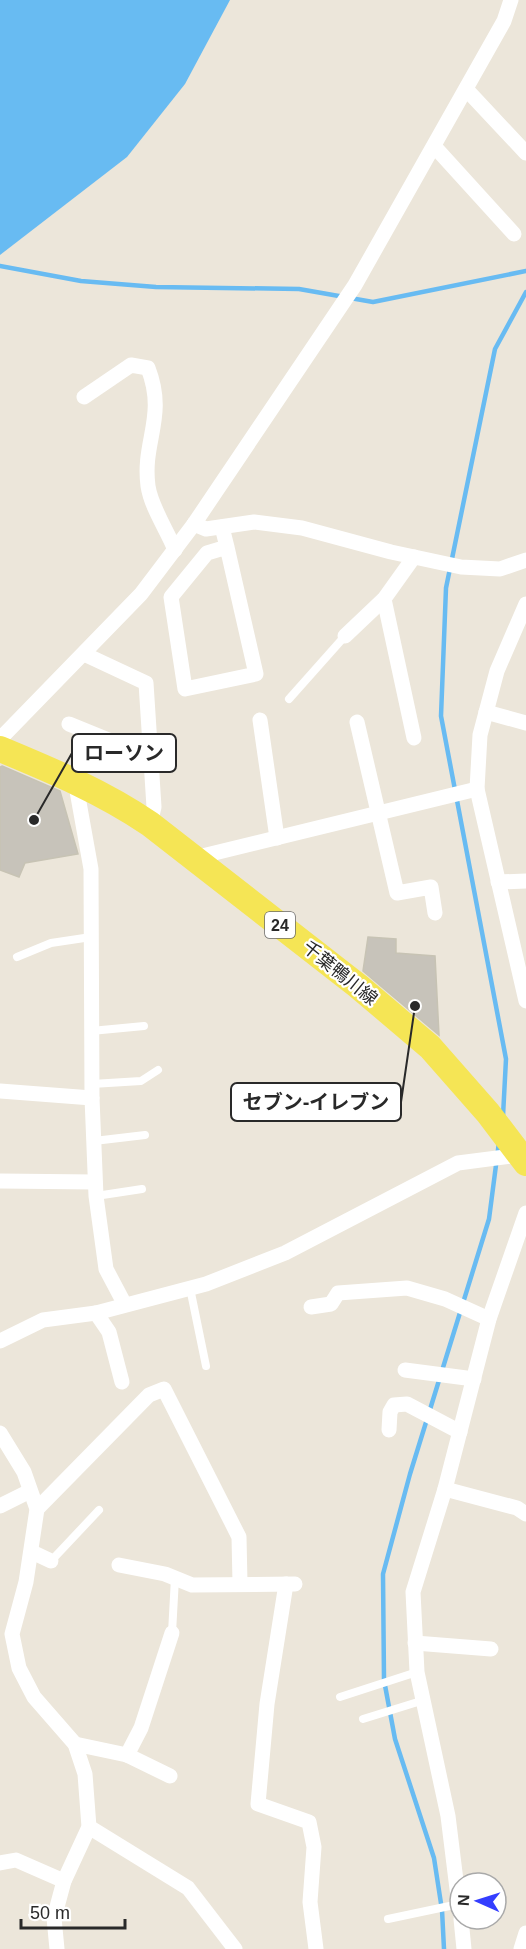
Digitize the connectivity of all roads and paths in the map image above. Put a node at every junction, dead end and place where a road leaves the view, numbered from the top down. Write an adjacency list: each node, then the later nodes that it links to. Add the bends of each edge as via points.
1 (511, 0): 2 (street, via 504,21)
2 (466, 89): 3 (street); 4 (street)
3 (434, 146): 5 (street); 7 (street, via 355,285)
4 (526, 153)
5 (514, 234)
6 (84, 397): 10 (street, via 131,365 148,368 156,387 157,410 148,488)
7 (194, 524): 8 (street, via 206,529); 10 (street)
8 (222, 527): 9 (street); 11 (street, via 254,522 302,528)
9 (227, 547): 9 (street, via 256,674 185,689 171,597 207,553)
10 (175, 550): 16 (street, via 141,594)
11 (414, 557): 12 (street, via 461,567 500,569); 13 (street)
12 (526, 560)
13 (384, 599): 15 (street); 23 (street)
14 (526, 603): 18 (street, via 497,671)
15 (345, 636): 17 (lane)
16 (84, 654): 24 (street); 26 (street, via 146,682)
17 (289, 699)
18 (486, 712): 21 (street); 28 (street, via 480,735)
19 (260, 720): 31 (street)
20 (357, 722): 29 (street)
21 (526, 723)
22 (69, 724): 26 (street)
23 (414, 738)
24 (0, 739)
25 (0, 749): 27 (main road, 千葉鴨川線 / 24)
26 (150, 757): 30 (street, via 154,807)
27 (75, 780): 30 (main road, 千葉鴨川線 / 24); 36 (street, via 91,869)
28 (477, 789): 29 (street); 33 (street)
29 (379, 813): 31 (street); 35 (street, via 397,893 431,887)
30 (150, 824): 32 (main road, 千葉鴨川線 / 24)
31 (277, 838): 32 (street)
32 (194, 858): 47 (main road, 千葉鴨川線 / 24, via 430,1047)
33 (498, 882): 34 (street); 38 (street)
34 (526, 882)
35 (435, 913)
36 (91, 938): 37 (lane, via 51,944); 41 (street)
37 (17, 957)
38 (524, 979): 39 (street)
39 (526, 1001)
40 (144, 1026): 41 (lane)
41 (91, 1031): 44 (street)
42 (158, 1070): 44 (lane, via 141,1081)
43 (0, 1091): 44 (street)
44 (92, 1091): 46 (street)
45 (145, 1135): 46 (lane)
46 (93, 1141): 49 (street)
47 (523, 1159): 52 (street, via 458,1163 285,1253)
48 (0, 1181): 49 (street)
49 (96, 1189): 50 (lane); 53 (street, via 106,1269)
50 (142, 1189)
51 (526, 1214): 56 (street)
52 (190, 1288): 53 (street); 58 (lane)
53 (124, 1303): 55 (street)
54 (311, 1307): 56 (street, via 331,1304 338,1293 407,1288 445,1299)
55 (96, 1312): 57 (street, via 42,1320); 61 (street, via 109,1332)
56 (489, 1319): 60 (street)
57 (0, 1341)
58 (206, 1366)
59 (405, 1370): 60 (street)
60 (474, 1379): 63 (street)
61 (122, 1382)
62 (389, 1430): 63 (street, via 394,1406 407,1404)
63 (460, 1432): 65 (street)
64 (0, 1433): 66 (street, via 24,1472)
65 (445, 1489): 70 (street, via 517,1508); 79 (street, via 413,1592)
66 (30, 1491): 67 (street); 68 (street)
67 (0, 1506)
68 (37, 1509): 71 (street); 75 (street, via 149,1395 164,1389 238,1537)
69 (99, 1510): 72 (lane)
70 (526, 1514)
71 (32, 1552): 72 (street); 77 (street)
72 (51, 1561)
73 (119, 1565): 74 (street)
74 (175, 1578): 75 (street, via 192,1585); 78 (lane)
75 (240, 1583): 98 (street, via 290,1584 267,1704 258,1804 309,1822 314,1847 310,1902)
76 (0, 1613): 77 (street)
77 (16, 1616): 85 (street, via 12,1634 19,1668 34,1697)
78 (172, 1633): 86 (street, via 141,1728)
79 (415, 1643): 80 (street); 81 (street)
80 (491, 1649)
81 (417, 1672): 82 (lane); 83 (street)
82 (340, 1697)
83 (421, 1701): 84 (lane); 90 (street, via 448,1816)
84 (363, 1719)
85 (75, 1744): 86 (street); 88 (street, via 85,1774)
86 (127, 1755): 87 (street)
87 (170, 1776)
88 (89, 1827): 91 (street); 97 (street, via 188,1888)
89 (0, 1863): 91 (street, via 16,1860)
90 (455, 1871)
91 (64, 1881): 96 (street, via 54,1918)
92 (448, 1913): 93 (lane)
93 (388, 1919)
94 (462, 1931): 99 (street)
95 (526, 1933): 100 (street)
96 (57, 1949)
97 (235, 1949)
98 (316, 1949)
99 (464, 1949)
100 (521, 1949)

